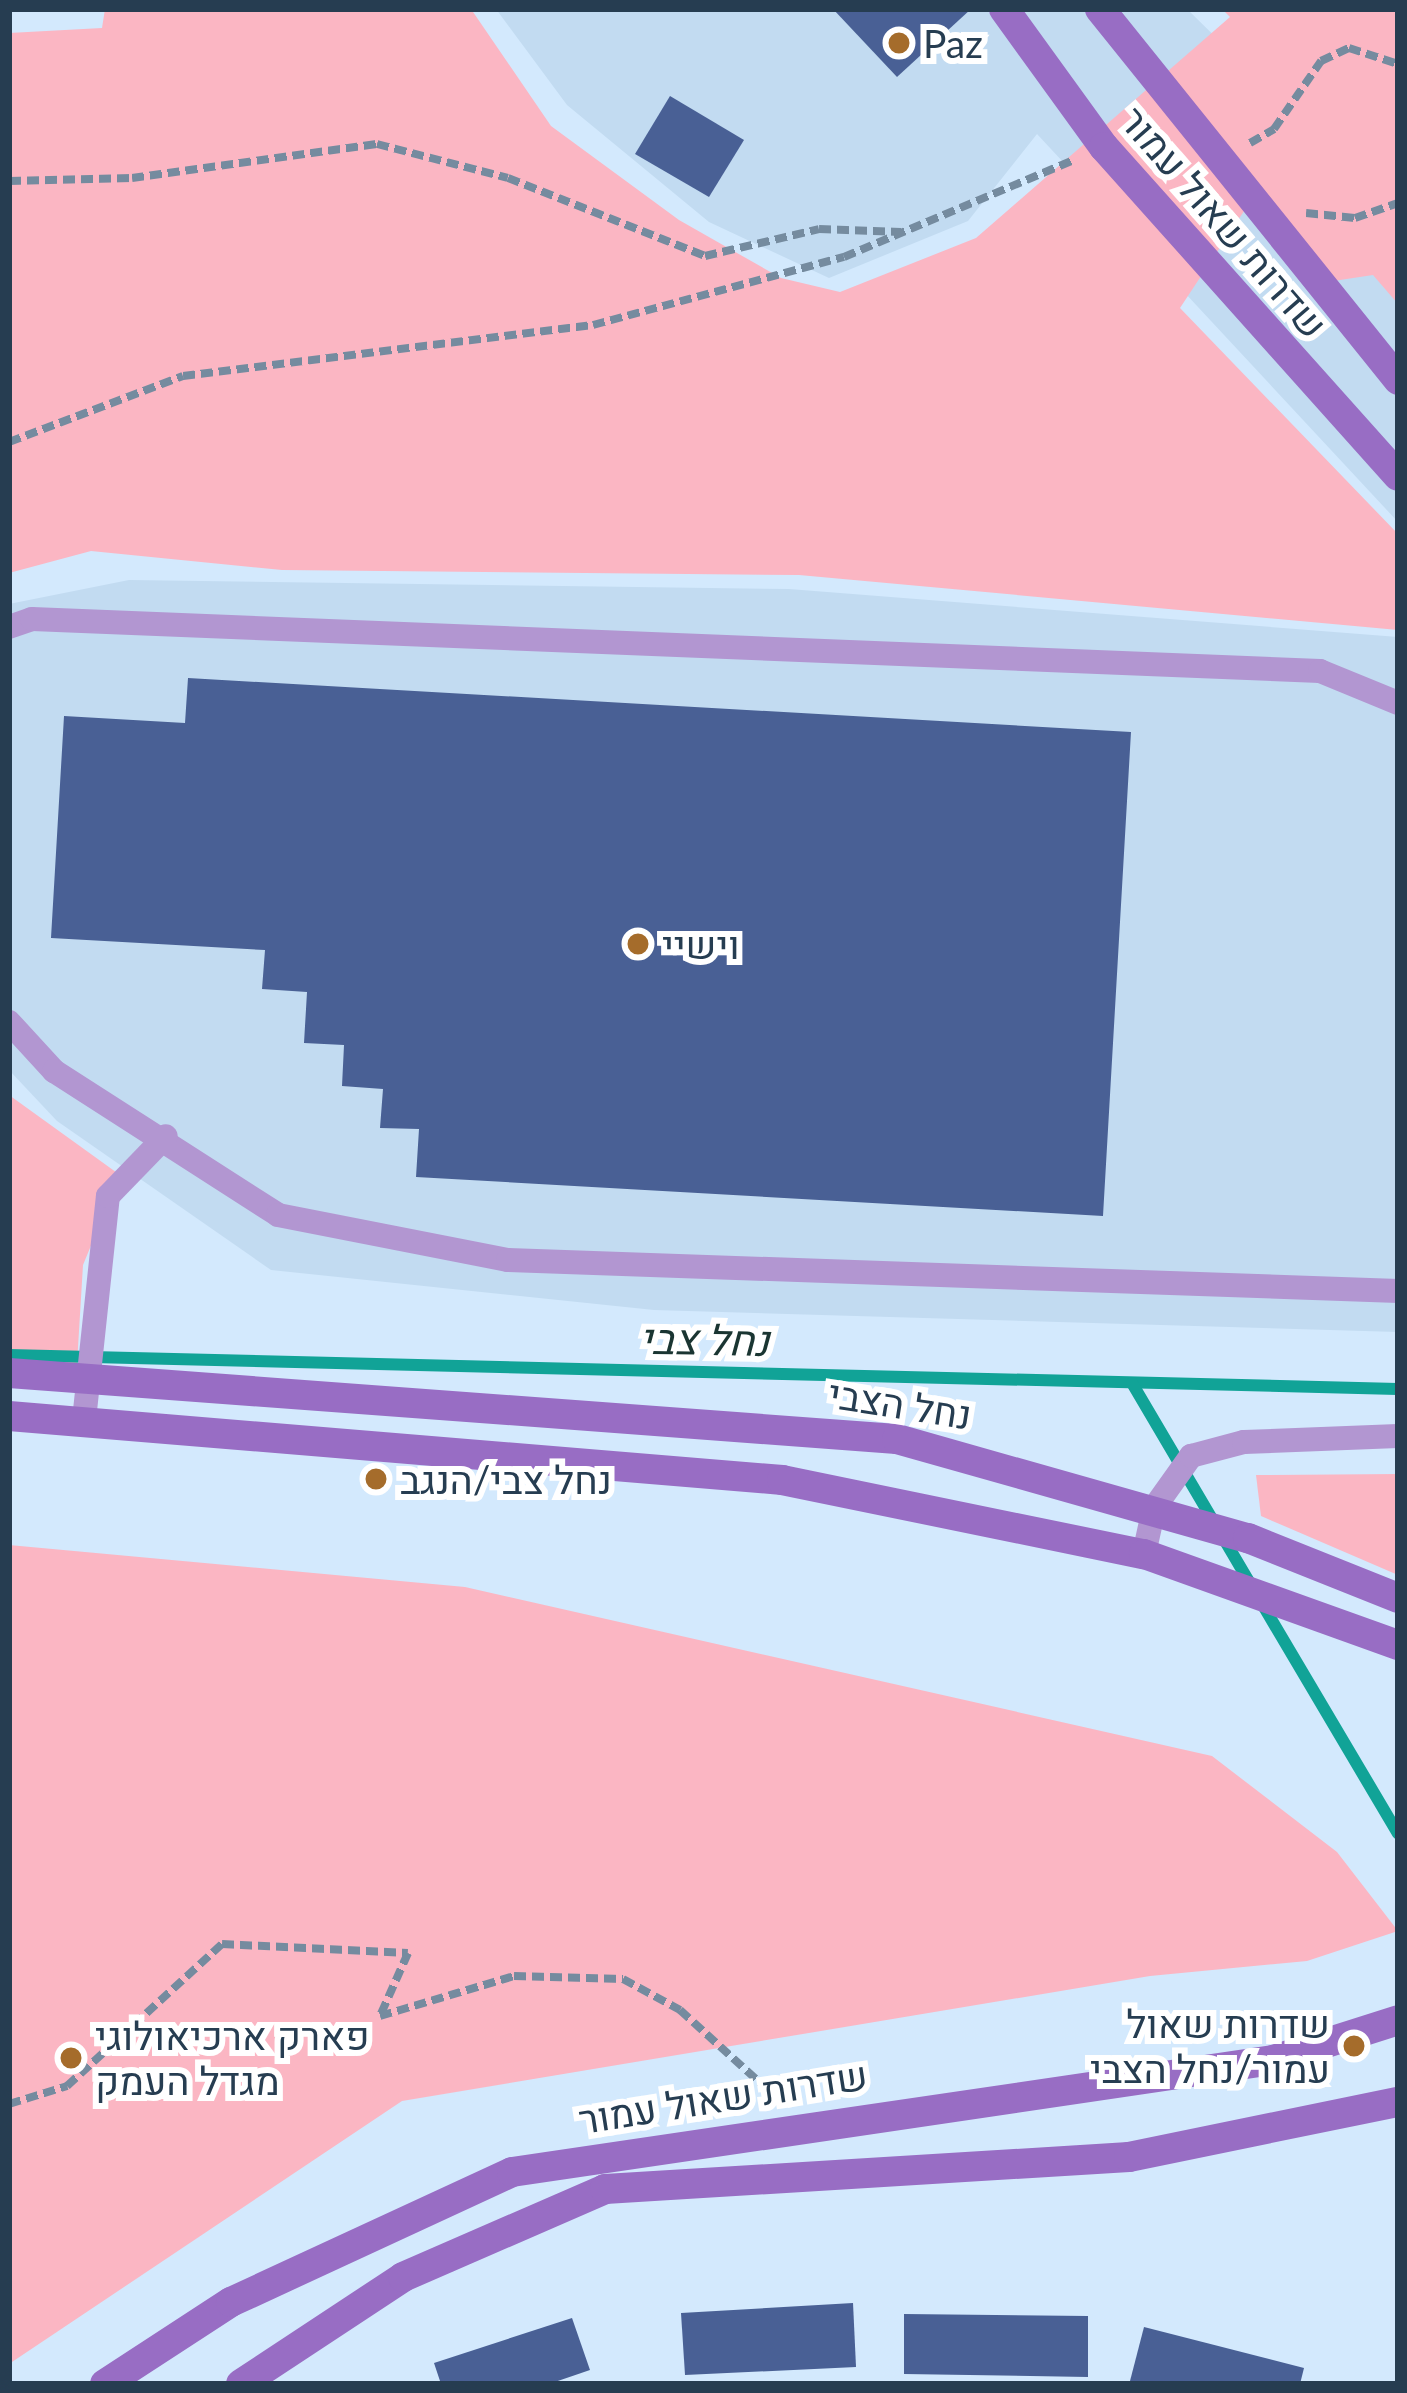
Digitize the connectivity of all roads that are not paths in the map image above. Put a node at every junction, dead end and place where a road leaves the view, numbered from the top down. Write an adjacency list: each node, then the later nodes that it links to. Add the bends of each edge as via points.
1 (1004, 9): 4 (street, שדרות שאול עמור, via 1104,148)
2 (1100, 9): 3 (street, שדרות שאול עמור, via 1228,156)
3 (1398, 380)
4 (1398, 476)
5 (9, 628): 6 (lane, via 32,619 1320,671)
6 (1398, 703)
7 (9, 1022): 8 (lane, via 54,1071)
8 (166, 1136): 9 (lane, via 278,1215 508,1259); 11 (lane, via 108,1196)
9 (1398, 1292)
10 (9, 1372): 11 (street, נחל הצבי)
11 (88, 1378): 13 (lane); 15 (street, נחל הצבי, via 897,1438)
12 (9, 1416): 13 (street)
13 (84, 1420): 16 (street, via 782,1480)
14 (1398, 1436): 15 (lane, via 1217,1446 1177,1469)
15 (1154, 1508): 16 (lane); 17 (street, נחל הצבי)
16 (1144, 1554): 18 (street)
17 (1398, 1598)
18 (1398, 1645)
19 (1398, 2020): 21 (street, שדרות שאול עמור, via 1273,2060 803,2122 512,2172 272,2281)
20 (1398, 2102): 22 (street, שדרות שאול עמור, via 1129,2157 604,2189 403,2277)
21 (105, 2384)
22 (241, 2384)

